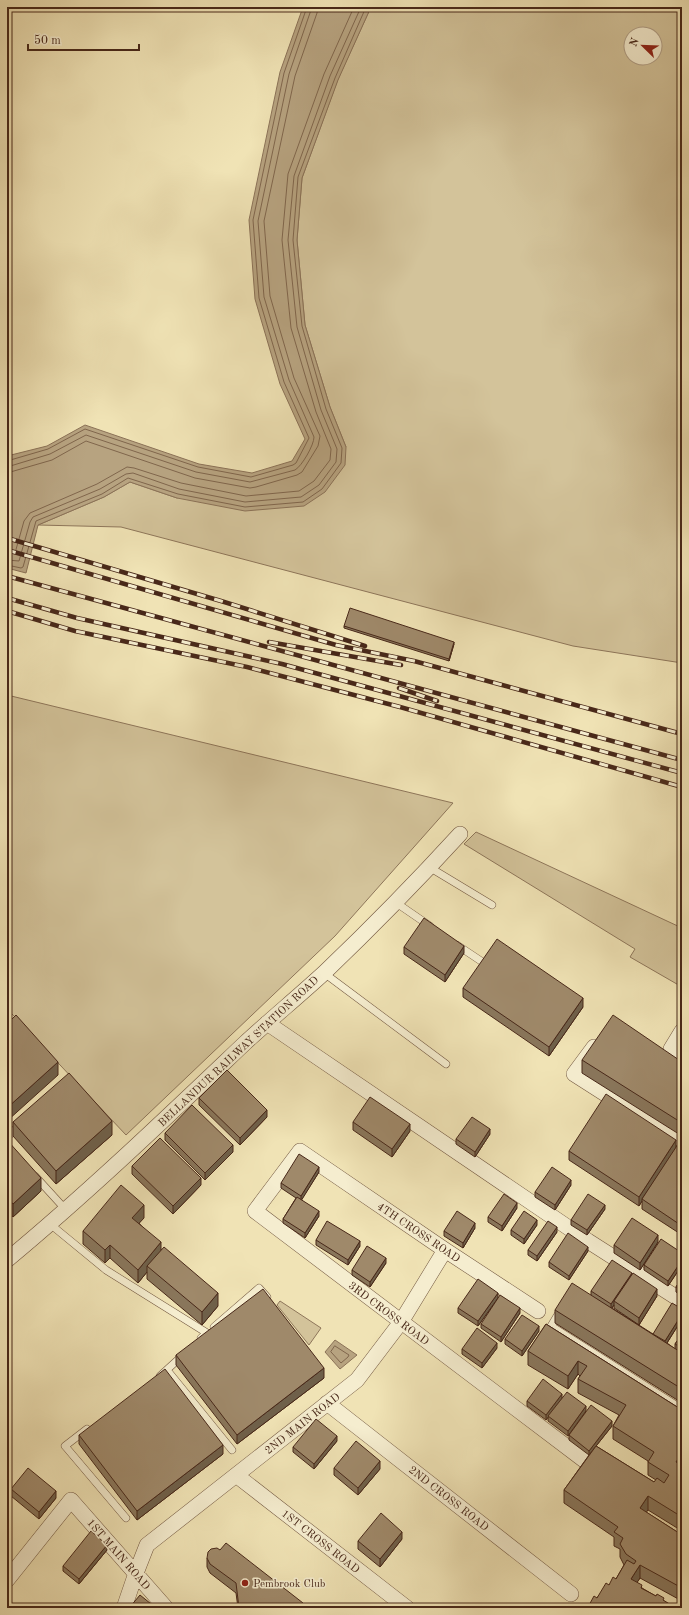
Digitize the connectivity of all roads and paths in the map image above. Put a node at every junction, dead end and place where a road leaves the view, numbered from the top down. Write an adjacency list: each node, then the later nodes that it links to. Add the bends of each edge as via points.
1 (460, 834): 2 (street, BELLANDUR RAILWAY STATION ROAD)
2 (429, 867): 3 (street, BELLANDUR RAILWAY STATION ROAD); 4 (lane)
3 (395, 902): 5 (lane); 8 (street, BELLANDUR RAILWAY STATION ROAD)
4 (492, 905)
5 (438, 932)
6 (450, 940): 7 (lane)
7 (481, 961)
8 (324, 973): 9 (street, BELLANDUR RAILWAY STATION ROAD); 14 (lane)
9 (267, 1023): 21 (street, BELLANDUR RAILWAY STATION ROAD); 26 (street, via 588,1241)
10 (682, 1030): 13 (street, via 671,1049)
11 (603, 1033): 18 (street, via 574,1074)
12 (656, 1052): 15 (street)
13 (682, 1056)
14 (446, 1064)
15 (682, 1070)
16 (24, 1121): 17 (lane)
17 (7, 1136)
18 (682, 1143)
19 (300, 1151): 23 (street, 4TH CROSS ROAD); 29 (street, 3RD CROSS ROAD, via 255,1211)
20 (32, 1172): 21 (lane)
21 (66, 1210): 22 (street, BELLANDUR RAILWAY STATION ROAD)
22 (50, 1224): 24 (street, BELLANDUR RAILWAY STATION ROAD); 30 (lane, via 106,1270)
23 (445, 1250): 28 (street, 4TH CROSS ROAD); 29 (street, 2ND MAIN ROAD)
24 (7, 1260)
25 (270, 1301): 30 (lane, via 259,1288)
26 (682, 1301)
27 (565, 1303): 36 (lane, via 551,1326)
28 (538, 1311)
29 (401, 1322): 35 (street, 2ND MAIN ROAD, via 357,1380); 39 (street, 3RD CROSS ROAD)
30 (207, 1333): 31 (lane)
31 (196, 1344)
32 (190, 1349): 33 (lane)
33 (167, 1370): 34 (lane); 38 (lane)
34 (154, 1380)
35 (328, 1403): 40 (street, 2ND MAIN ROAD); 44 (street, 2ND CROSS ROAD)
36 (682, 1409)
37 (91, 1427): 41 (lane, via 65,1446)
38 (232, 1450)
39 (584, 1460)
40 (236, 1475): 42 (street, 2ND MAIN ROAD, via 147,1545); 47 (street, 1ST CROSS ROAD)
41 (126, 1518)
42 (136, 1573): 43 (street, 1ST MAIN ROAD, via 71,1500); 45 (street); 46 (street, 1ST MAIN ROAD)
43 (7, 1580)
44 (571, 1594)
45 (124, 1608)
46 (166, 1608)
47 (407, 1608)

